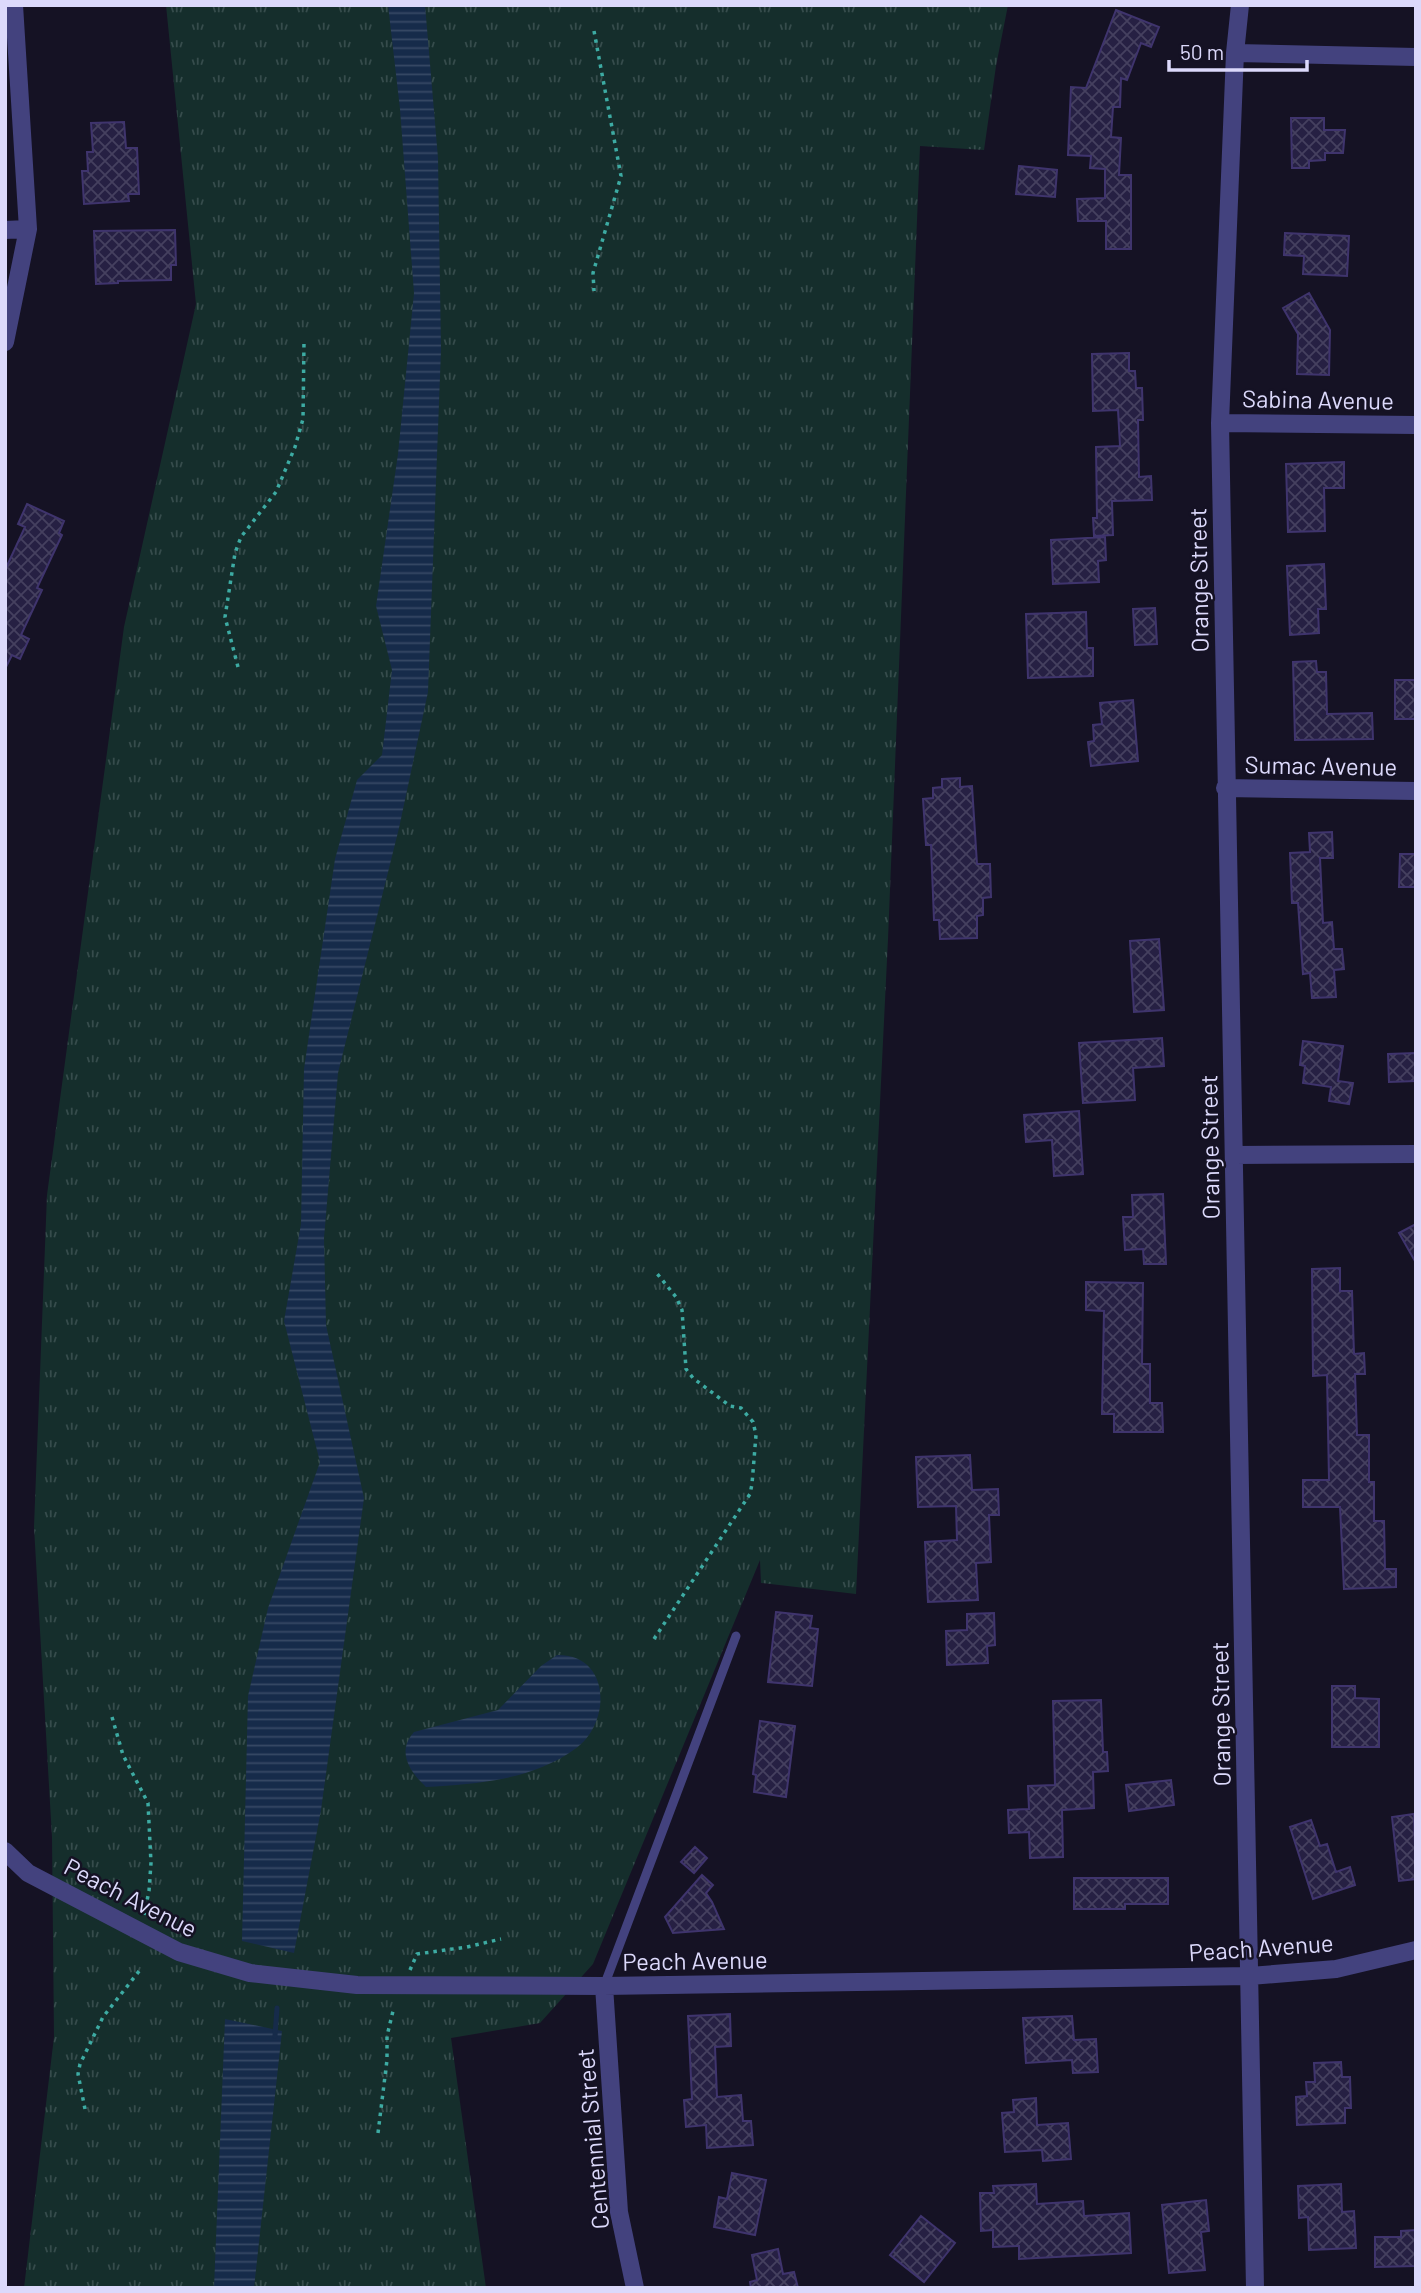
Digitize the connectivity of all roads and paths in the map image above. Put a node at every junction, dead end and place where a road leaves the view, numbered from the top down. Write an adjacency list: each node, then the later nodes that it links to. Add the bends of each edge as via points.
1 (14, 5): 6 (street)
2 (1240, 5): 4 (street, Orange Street)
3 (594, 30): 8 (path, via 621,176 593,273)
4 (1235, 53): 5 (street); 11 (street, Orange Street)
5 (1416, 57)
6 (28, 229): 7 (street); 10 (street)
7 (5, 230)
8 (594, 290)
9 (304, 341): 13 (path, via 303,419 295,447 276,492 242,537 233,565 225,617)
10 (5, 342)
11 (1220, 423): 12 (street, Sabina Avenue); 14 (street, Orange Street)
12 (1416, 425)
13 (238, 667)
14 (1225, 788): 15 (street, Sumac Avenue); 17 (street, Orange Street)
15 (1416, 791)
16 (1416, 1154): 17 (street)
17 (1234, 1156): 28 (street, Orange Street)
18 (655, 1271): 20 (path, via 682,1310 686,1368 730,1406 750,1416 756,1435 752,1484 745,1503)
19 (736, 1636): 29 (lane)
20 (654, 1639)
21 (112, 1717): 23 (path, via 123,1755 148,1803 151,1863)
22 (5, 1851): 29 (street, Peach Avenue, via 28,1872 179,1952 250,1973 358,1985)
23 (143, 1920)
24 (501, 1939): 27 (path, via 418,1954)
25 (1416, 1950): 28 (street, Peach Avenue, via 1336,1969)
26 (140, 1970): 31 (path, via 103,2017 80,2064)
27 (409, 1973)
28 (1250, 1976): 29 (street, Peach Avenue); 34 (street, Orange Street)
29 (604, 1986): 33 (street, Centennial Street, via 619,2212)
30 (393, 2011): 32 (path)
31 (85, 2109)
32 (378, 2133)
33 (635, 2288)
34 (1255, 2288)

